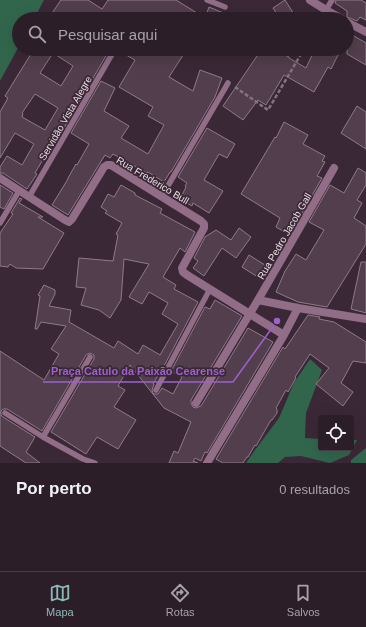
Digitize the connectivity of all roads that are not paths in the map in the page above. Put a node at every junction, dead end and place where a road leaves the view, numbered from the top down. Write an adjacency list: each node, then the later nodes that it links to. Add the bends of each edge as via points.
1 (207, 0): 4 (lane)
2 (310, 0): 5 (street)
3 (332, 0): 5 (lane)
4 (225, 7)
5 (326, 10): 6 (street)
6 (330, 12)
7 (354, 26): 8 (street)
8 (366, 32)
9 (111, 56): 15 (lane, Servidão Vista Alegre)
10 (228, 83): 14 (lane)
11 (334, 168): 18 (street, Rua Pedro Jacob Gall)
12 (0, 178): 13 (street, Rua Frederico Bull)
13 (19, 191): 15 (street, Rua Frederico Bull); 16 (lane)
14 (162, 196): 15 (street, Rua Frederico Bull, via 107,165 69,222); 17 (street, Rua Frederico Bull, via 204,224 182,268 183,272)
15 (29, 197)
16 (0, 223)
17 (210, 290): 20 (street, Rua Frederico Bull); 24 (lane)
18 (258, 300): 19 (street); 20 (street, Rua Pedro Jacob Gall)
19 (298, 308): 21 (street); 22 (street)
20 (249, 314): 22 (street, Rua Frederico Bull); 25 (street, Rua Pedro Jacob Gall)
21 (366, 319)
22 (284, 335): 29 (street)
23 (90, 357): 27 (lane)
24 (156, 390)
25 (196, 403)
26 (5, 414): 27 (lane)
27 (43, 437): 28 (lane)
28 (95, 463)
29 (207, 463)

